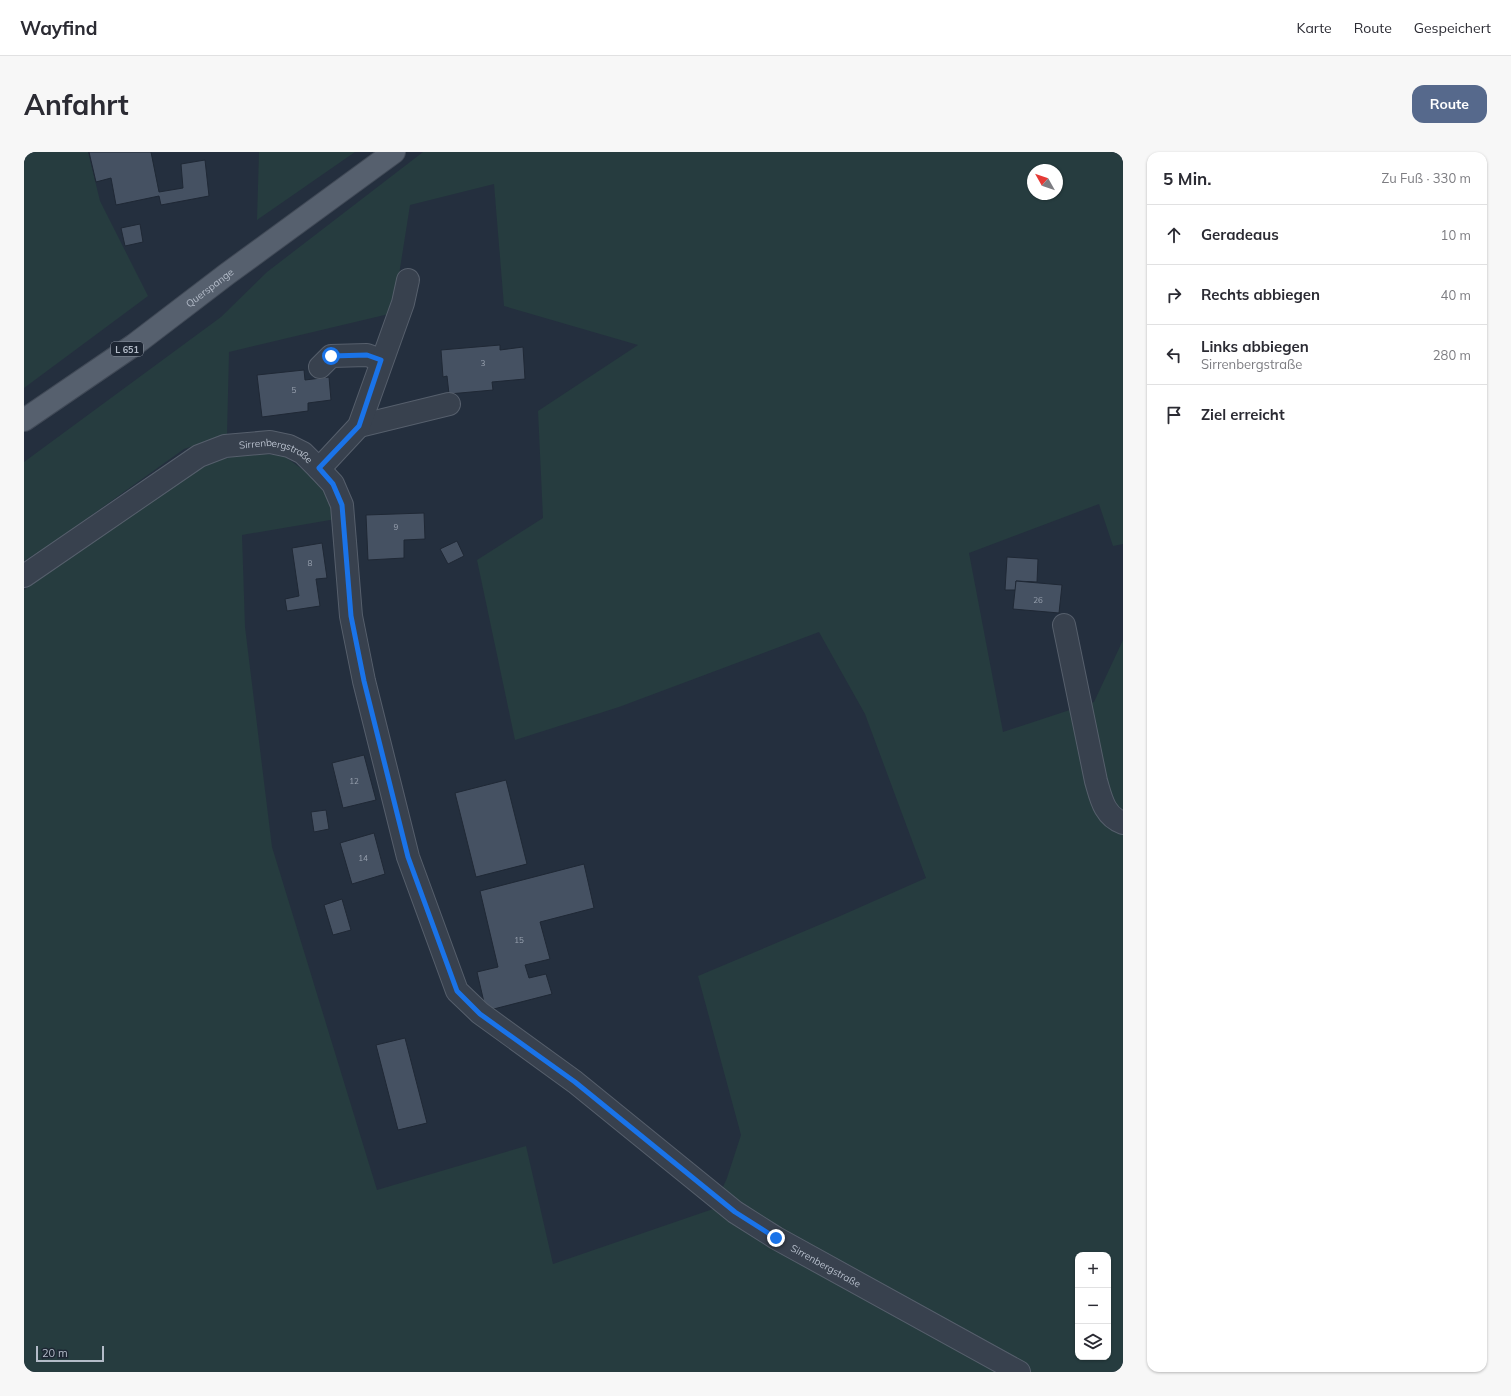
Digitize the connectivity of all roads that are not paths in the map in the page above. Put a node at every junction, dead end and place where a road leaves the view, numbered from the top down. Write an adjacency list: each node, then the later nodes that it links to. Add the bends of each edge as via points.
1 (394, 152): 6 (main road, Querspange / L 651, via 134,345)
2 (408, 280): 3 (street, via 403,303)
3 (381, 360): 4 (street, via 367,355 331,356); 7 (street)
4 (320, 367)
5 (449, 404): 7 (street)
6 (24, 420)
7 (359, 426): 8 (street)
8 (319, 468): 9 (street, Sirrenbergstraße, via 303,453 289,446 270,442 225,446 199,456); 12 (street, Sirrenbergstraße, via 333,484 342,505 351,616 364,681 408,857 457,991 480,1014 575,1082 735,1212 776,1238)
9 (24, 576)
10 (1064, 625): 11 (street, via 1102,800 1110,814)
11 (1123, 823)
12 (1019, 1372)

